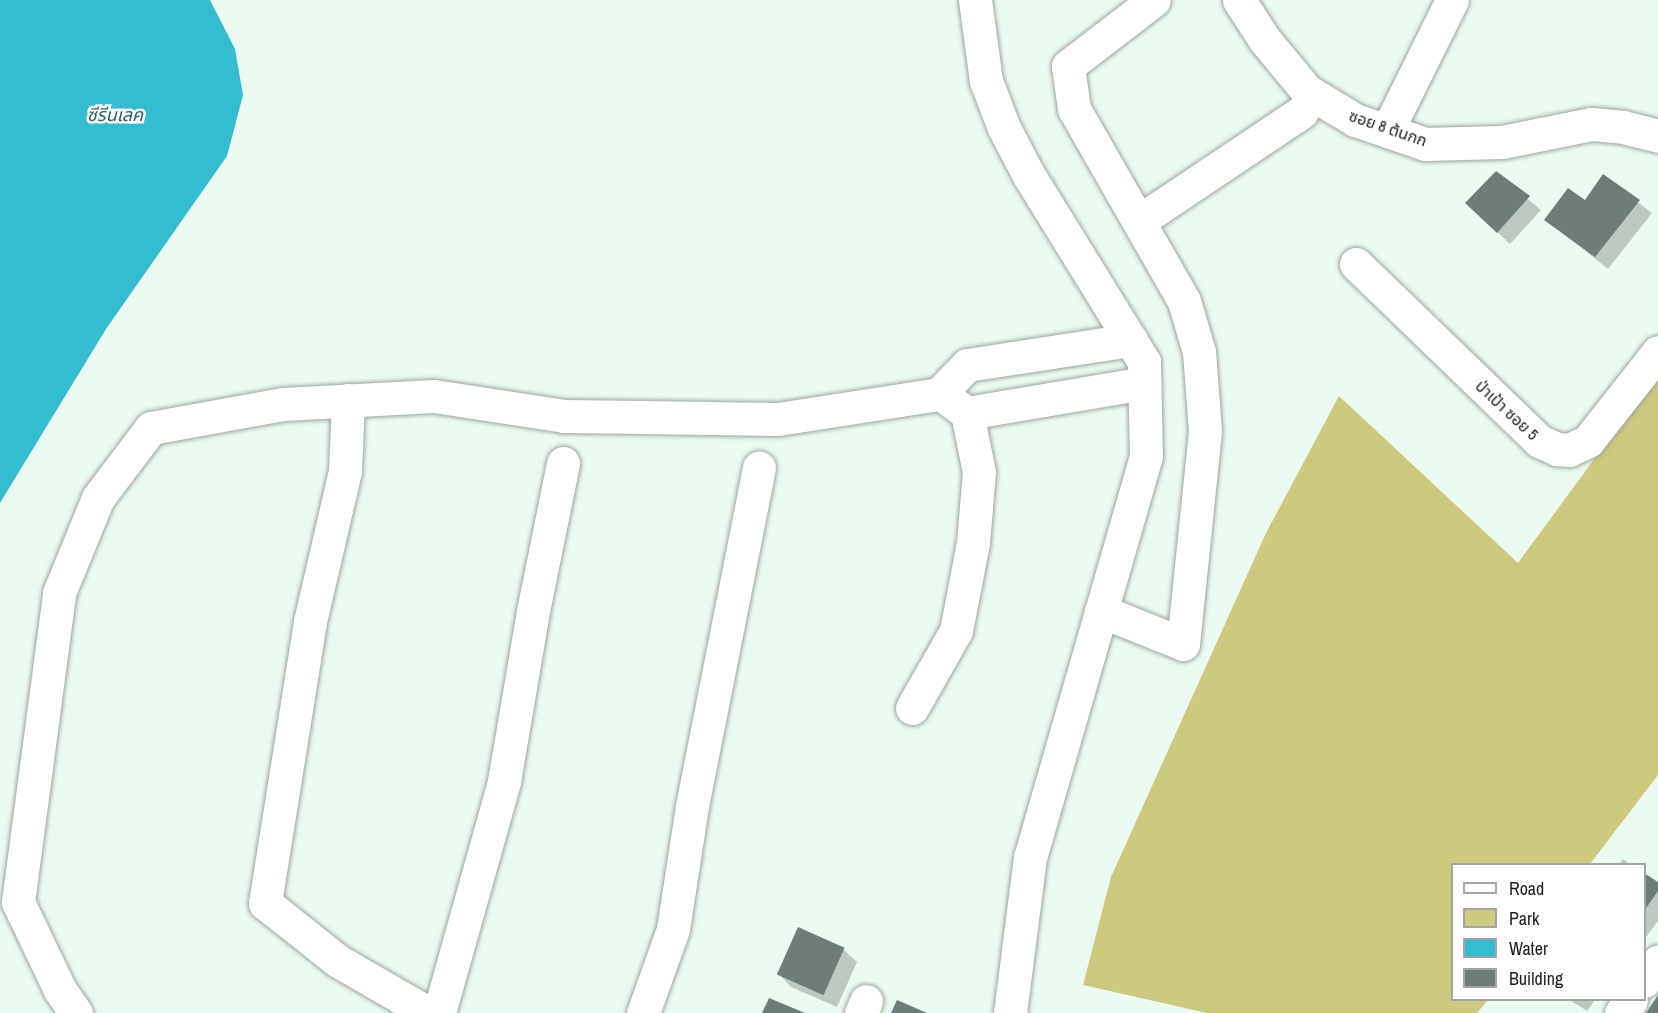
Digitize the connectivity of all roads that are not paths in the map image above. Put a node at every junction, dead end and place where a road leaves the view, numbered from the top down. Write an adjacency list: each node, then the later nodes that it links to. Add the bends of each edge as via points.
1 (975, 0): 10 (street, via 986,81 1004,128 1028,174)
2 (1154, 0): 8 (street, via 1068,66 1074,109)
3 (1239, 0): 6 (street, ซอย 8 ต้นกก, via 1264,39 1307,92 1355,120)
4 (1452, 0): 6 (street)
5 (1302, 112): 8 (street)
6 (1387, 131): 7 (street, ซอย 8 ต้นกก, via 1425,144 1502,142 1591,124)
7 (1658, 136)
8 (1139, 220): 18 (street, via 1184,301 1199,352 1205,431 1183,644)
9 (1356, 264): 11 (street, ป่าเป้า ซอย 5, via 1539,441 1557,449 1569,450 1588,441)
10 (1131, 340): 12 (street, via 1144,362); 13 (street, via 967,365)
11 (1658, 352)
12 (1144, 383): 15 (street); 18 (street, via 1146,456)
13 (939, 393): 14 (street, via 778,419 564,416 434,396); 15 (street)
14 (348, 400): 22 (street, via 283,404 151,428 98,498 59,593 18,902 60,990); 23 (street, via 345,471 310,622 265,903 338,961)
15 (967, 413): 19 (street, via 979,472 973,543 956,631)
16 (563, 463): 24 (street, via 504,781)
17 (759, 468): 25 (street, via 692,806 673,929)
18 (1101, 611): 26 (street, via 1030,857)
19 (912, 708)
20 (1658, 962): 21 (street)
21 (1646, 978)
22 (76, 1013)
23 (428, 1013)
24 (439, 1013)
25 (643, 1013)
26 (1010, 1013)

